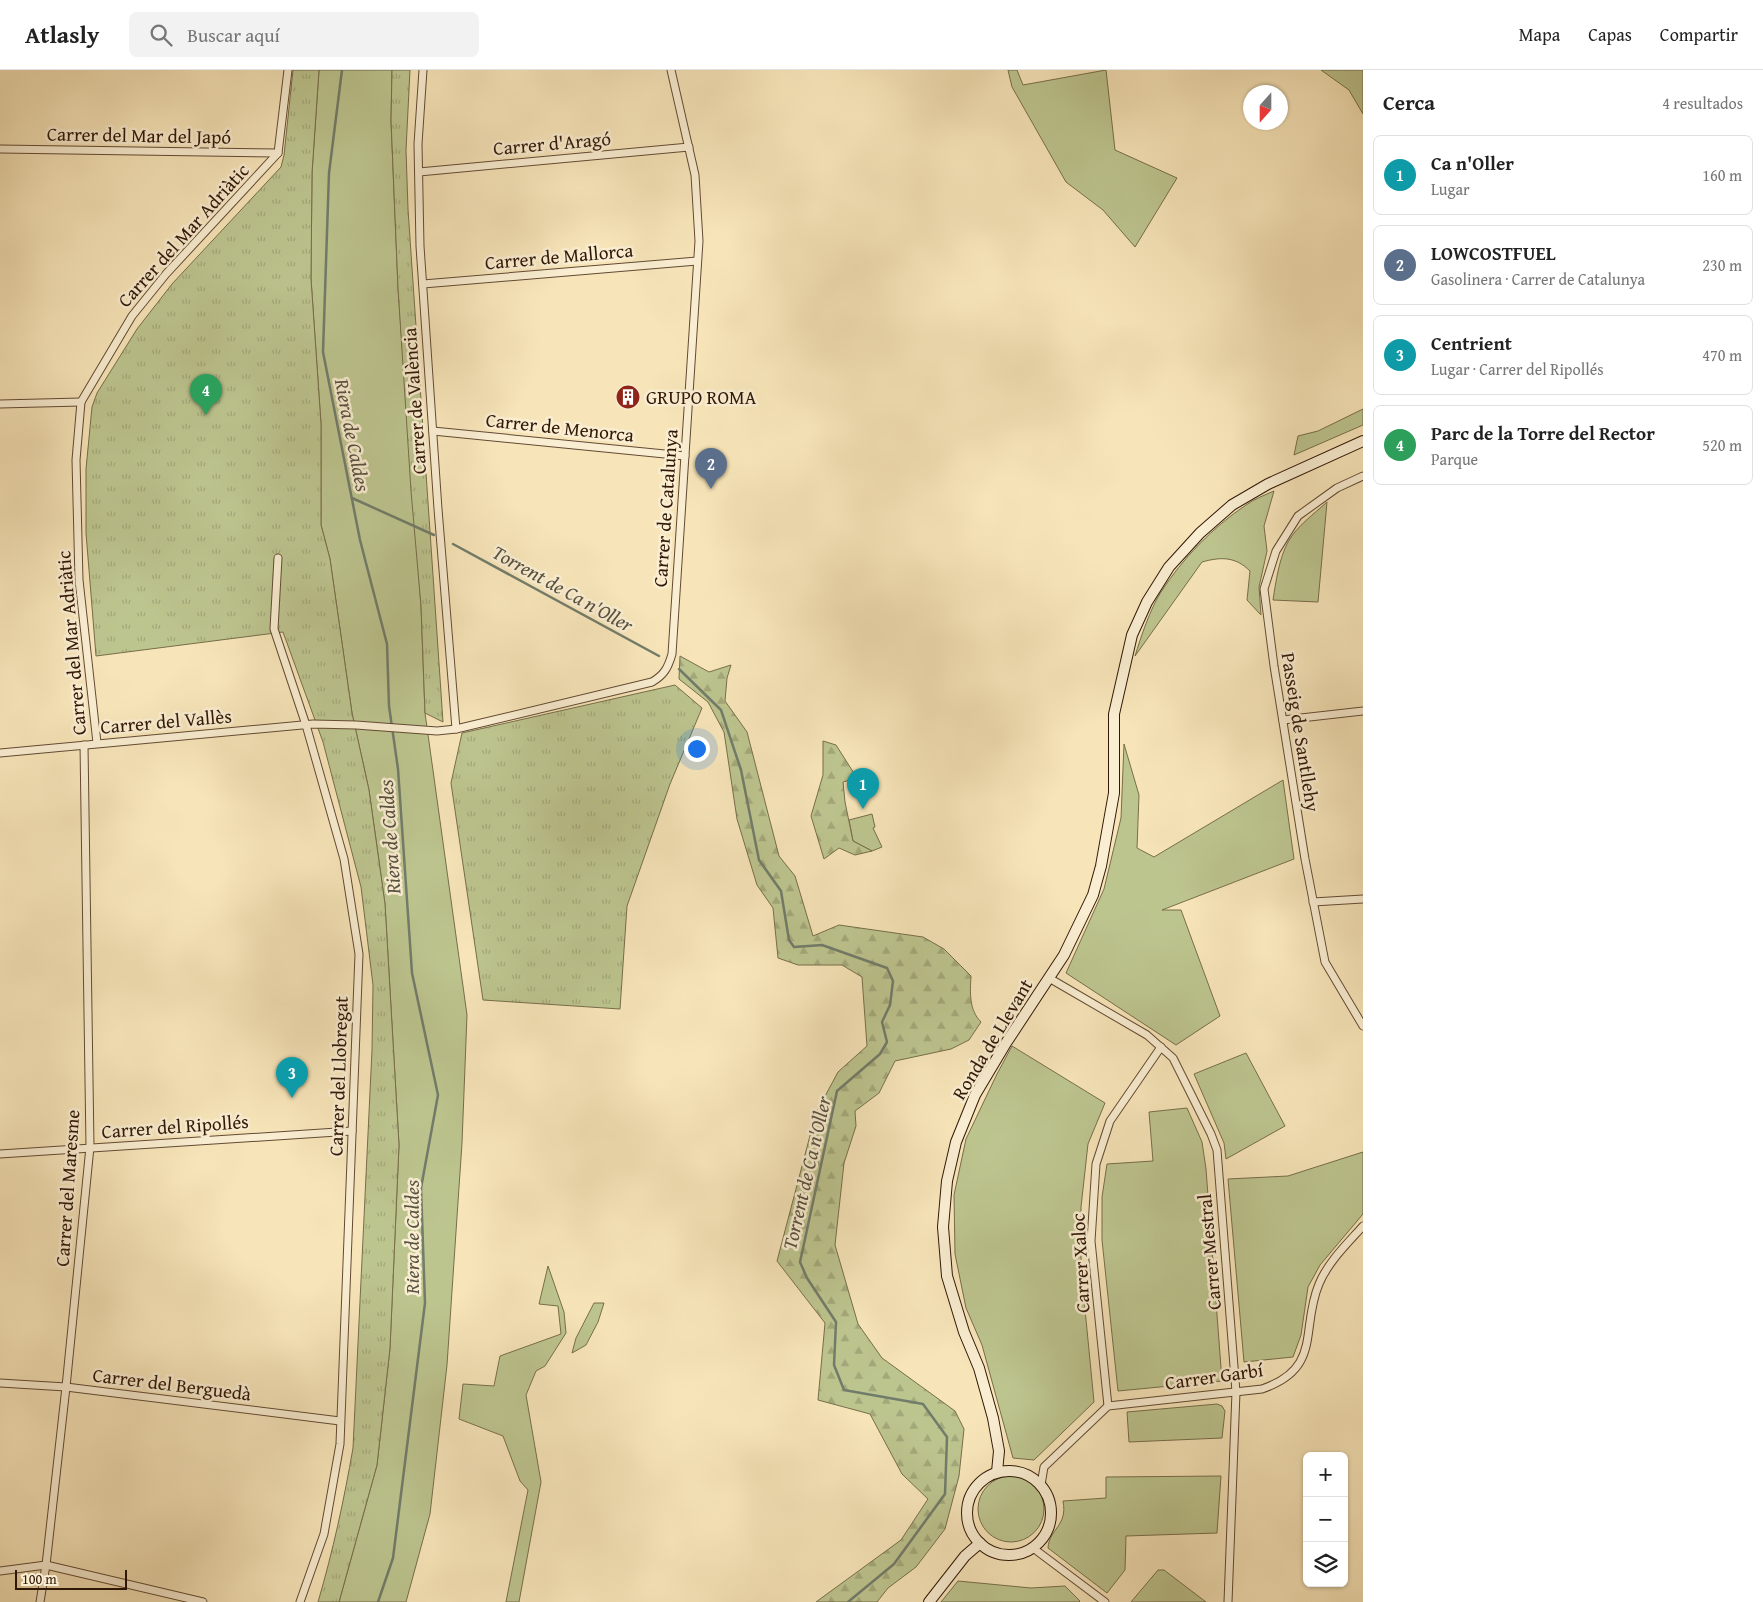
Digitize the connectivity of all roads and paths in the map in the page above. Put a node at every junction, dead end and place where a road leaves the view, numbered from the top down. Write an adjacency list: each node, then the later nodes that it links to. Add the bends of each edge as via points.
1 (288, 70): 6 (street)
2 (423, 70): 7 (street, Carrer de València)
3 (671, 70): 4 (street, Carrer de Catalunya)
4 (689, 147): 7 (street, Carrer d'Aragó); 8 (street, Carrer de Catalunya, via 696,175)
5 (0, 149): 6 (street, Carrer del Mar del Japó)
6 (278, 153): 10 (street, Carrer del Mar Adriàtic, via 166,274 132,316)
7 (419, 172): 9 (street, Carrer de València)
8 (697, 261): 9 (street, Carrer de Mallorca); 14 (street, Carrer de Catalunya)
9 (423, 284): 12 (street, Carrer de València)
10 (81, 402): 11 (street); 22 (street, Carrer del Mar Adriàtic, via 76,460 79,580)
11 (0, 404)
12 (433, 431): 14 (street, Carrer de Menorca); 21 (street, Carrer de València)
13 (1363, 441): 27 (main road, Ronda de Llevant, via 1268,484 1232,505 1200,533 1169,568 1148,602 1132,635 1114,714 1114,793 1102,866 1093,895)
14 (685, 456): 21 (street, Carrer de Catalunya, via 672,654 665,672 652,682)
15 (1363, 476): 18 (street, Passeig de Santllehy, via 1337,488 1298,516 1276,551 1264,589)
16 (278, 558): 19 (street, Carrer del Llobregat, via 274,629)
17 (1363, 711): 18 (street)
18 (1282, 720): 26 (street, Passeig de Santllehy)
19 (306, 725): 20 (street, Carrer del Vallès); 22 (street, Carrer del Vallès); 30 (street, Carrer del Llobregat, via 344,859 359,954)
20 (356, 725): 21 (street, Carrer de Catalunya, via 437,731)
21 (456, 729)
22 (97, 743): 23 (street, Carrer del Vallès)
23 (84, 745): 24 (street, Carrer del Vallès); 31 (street, Carrer del Maresme)
24 (0, 753)
25 (1363, 899): 26 (street)
26 (1313, 902): 28 (street, Passeig de Santllehy, via 1325,962)
27 (1049, 978): 29 (street, Carrer Mestral, via 1147,1035); 39 (main road, Ronda de Llevant, via 975,1094 956,1142 947,1181 943,1227 947,1276 993,1418 999,1451)
28 (1363, 1026)
29 (1161, 1047): 36 (street, Carrer Mestral, via 1173,1058 1217,1150); 37 (street, Carrer Xaloc, via 1110,1121 1096,1164 1091,1241)
30 (352, 1131): 31 (street, Carrer del Ripollés); 38 (street, Carrer del Llobregat)
31 (90, 1147): 32 (street, Carrer del Ripollés); 35 (street, Carrer del Maresme)
32 (0, 1154)
33 (1363, 1226): 36 (street, Carrer Garbí, via 1319,1283 1302,1358 1288,1375 1272,1385)
34 (0, 1383): 35 (street, Carrer del Berguedà)
35 (66, 1386): 38 (street, Carrer del Berguedà); 43 (street, Carrer del Maresme)
36 (1236, 1392): 37 (street, Carrer Garbí); 50 (street, Carrer Mestral)
37 (1108, 1406): 40 (street, via 1044,1467)
38 (340, 1421): 48 (street, Carrer del Llobregat, via 340,1444 324,1534)
39 (997, 1472): 40 (main road, via 1012,1471 1029,1476); 41 (main road, via 986,1478 972,1494 967,1508 968,1524)
40 (1041, 1485): 42 (main road, via 1051,1505 1051,1516 1048,1530)
41 (980, 1543): 42 (main road, via 992,1552 1005,1555 1020,1554); 49 (main road, via 965,1556)
42 (1033, 1548): 45 (street)
43 (46, 1565): 44 (street); 46 (street, Carrer del Maresme); 47 (street)
44 (0, 1570)
45 (1100, 1601)
46 (40, 1602)
47 (203, 1602)
48 (300, 1602)
49 (929, 1602)
50 (1228, 1602)

